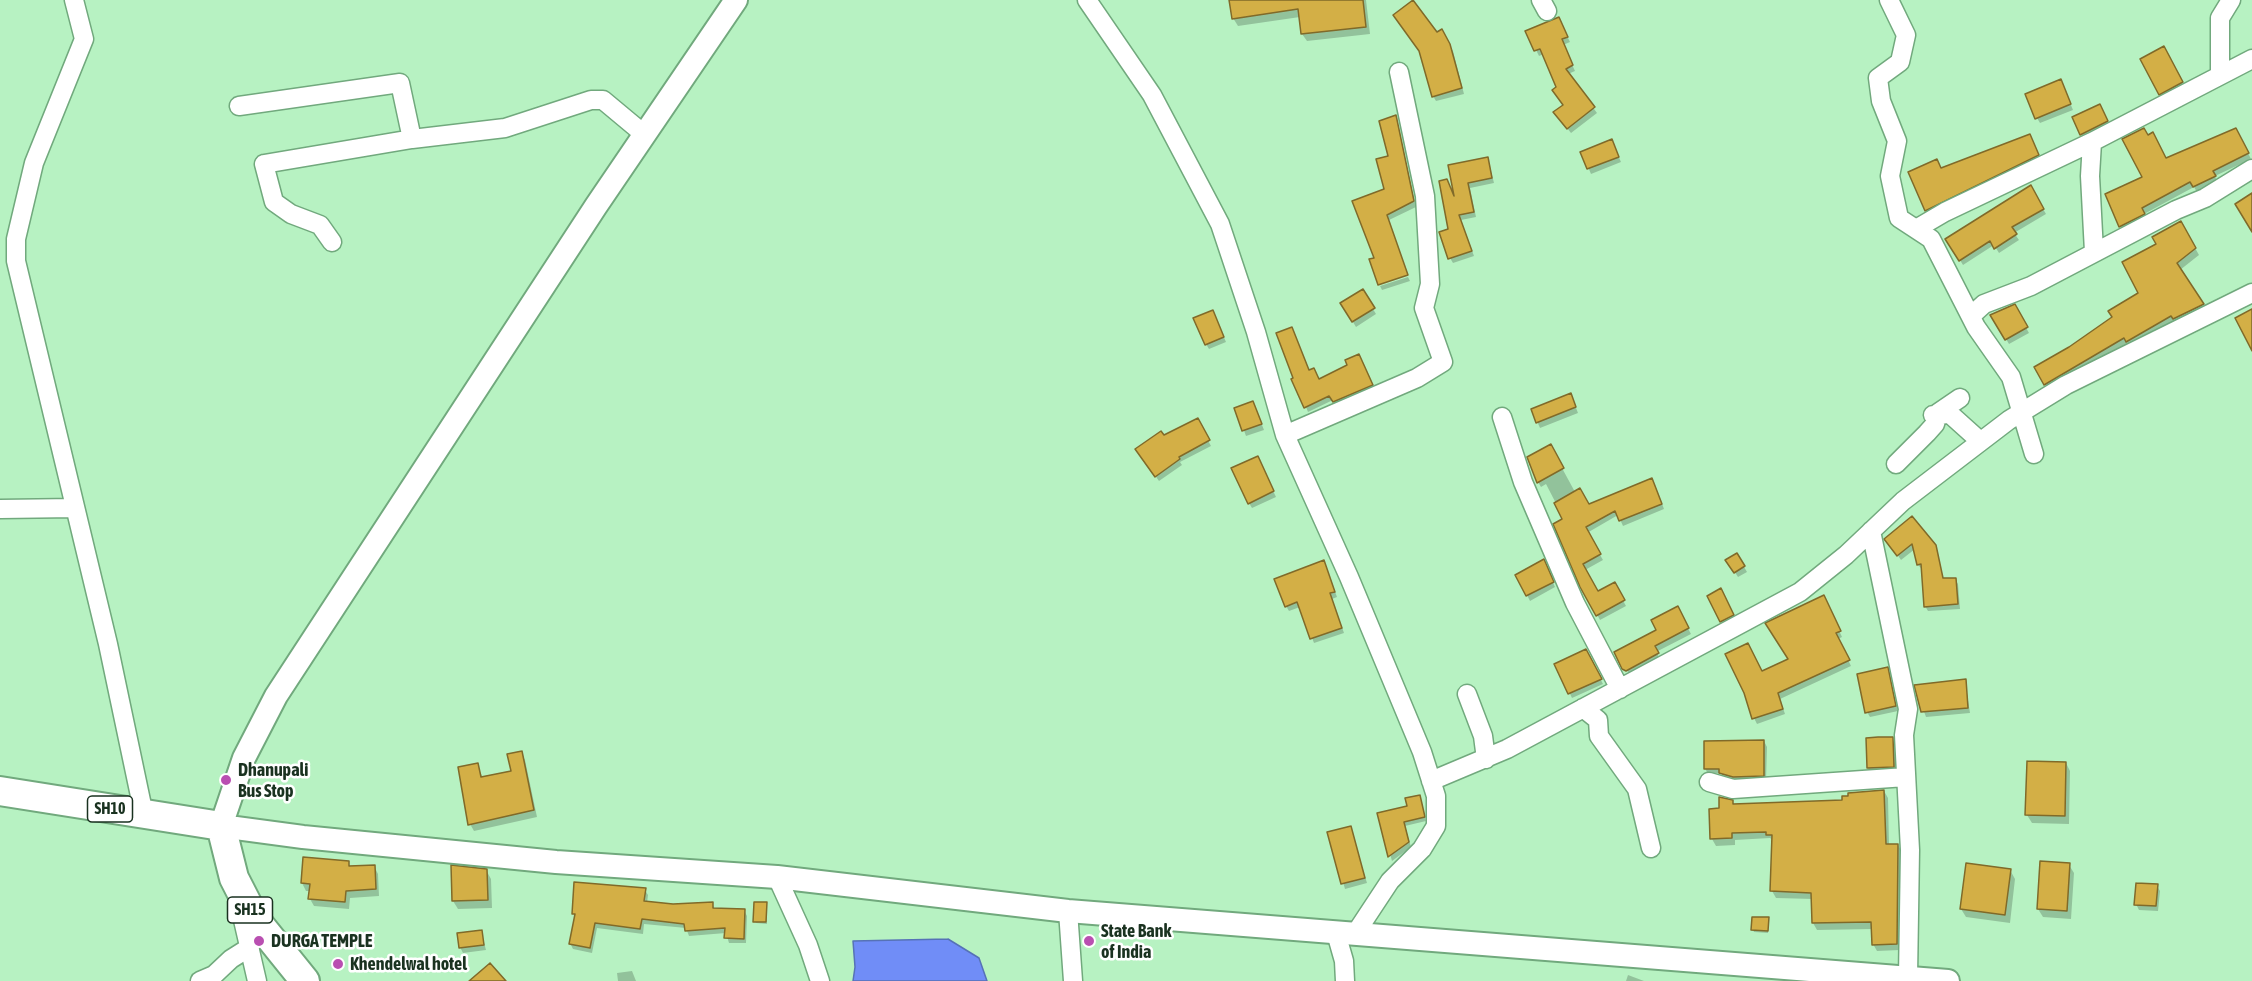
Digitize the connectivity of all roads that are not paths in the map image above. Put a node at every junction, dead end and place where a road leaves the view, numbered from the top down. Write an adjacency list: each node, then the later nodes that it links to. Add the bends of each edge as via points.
1 (74, 0): 27 (street, via 84,39 34,163 16,239 16,261)
2 (736, 0): 10 (street)
3 (1088, 0): 23 (street, via 1152,95 1220,224)
4 (1889, 0): 14 (street, via 1906,35 1900,62 1878,78 1881,101 1897,141 1890,176 1899,218)
5 (2231, 0): 8 (street, via 2220,18)
6 (2252, 59): 8 (street)
7 (1399, 72): 23 (street, via 1425,196 1430,285 1424,308 1443,362 1417,378)
8 (2220, 74): 12 (street)
9 (239, 106): 11 (street, via 400,83)
10 (645, 135): 11 (street, via 603,100 591,100 506,128); 39 (street, via 276,696 244,758)
11 (412, 139): 15 (street, via 264,164 274,202 291,214 320,225)
12 (2092, 142): 14 (street); 16 (street)
13 (2252, 169): 16 (street, via 2205,198)
14 (1916, 229): 18 (street, via 1931,239)
15 (332, 242)
16 (2094, 252): 18 (street, via 2031,286 1984,304)
17 (2252, 293): 20 (street, via 2066,385)
18 (1972, 315): 20 (street, via 1976,327 2011,377)
19 (1960, 398): 21 (street)
20 (2020, 413): 24 (street); 25 (street)
21 (1932, 415): 24 (street, via 1950,414); 26 (street, via 1935,423)
22 (1502, 417): 30 (street, via 1523,482 1575,603)
23 (1285, 435): 35 (street, via 1349,577)
24 (1980, 441): 29 (street)
25 (2034, 454)
26 (1896, 464)
27 (75, 508): 28 (street); 38 (street)
28 (0, 509)
29 (1871, 531): 30 (street, via 1800,592); 34 (street, via 1908,709)
30 (1620, 688): 32 (street)
31 (1467, 694): 33 (street, via 1483,736)
32 (1583, 708): 33 (street); 40 (street, via 1598,720 1599,736 1637,789)
33 (1486, 759): 35 (street)
34 (1905, 777): 36 (street, via 1733,789); 47 (street, via 1910,850)
35 (1431, 781): 44 (street, via 1436,796 1436,826 1422,849)
36 (1709, 782)
37 (0, 791): 38 (main road, SH10)
38 (144, 815): 39 (main road, SH10)
39 (221, 826): 41 (street, via 533,859); 42 (main road, SH15)
40 (1651, 848)
41 (777, 877): 43 (street); 51 (street)
42 (234, 878): 45 (street); 50 (main road, SH15, via 255,919)
43 (1068, 911): 44 (street); 52 (street)
44 (1345, 934): 46 (street); 53 (street)
45 (249, 947): 48 (street, via 214,975); 49 (street)
46 (1779, 973): 47 (street)
47 (1894, 978): 54 (street)
48 (200, 981)
49 (257, 981)
50 (305, 981)
51 (820, 981)
52 (1073, 981)
53 (1345, 981)
54 (1948, 981)

